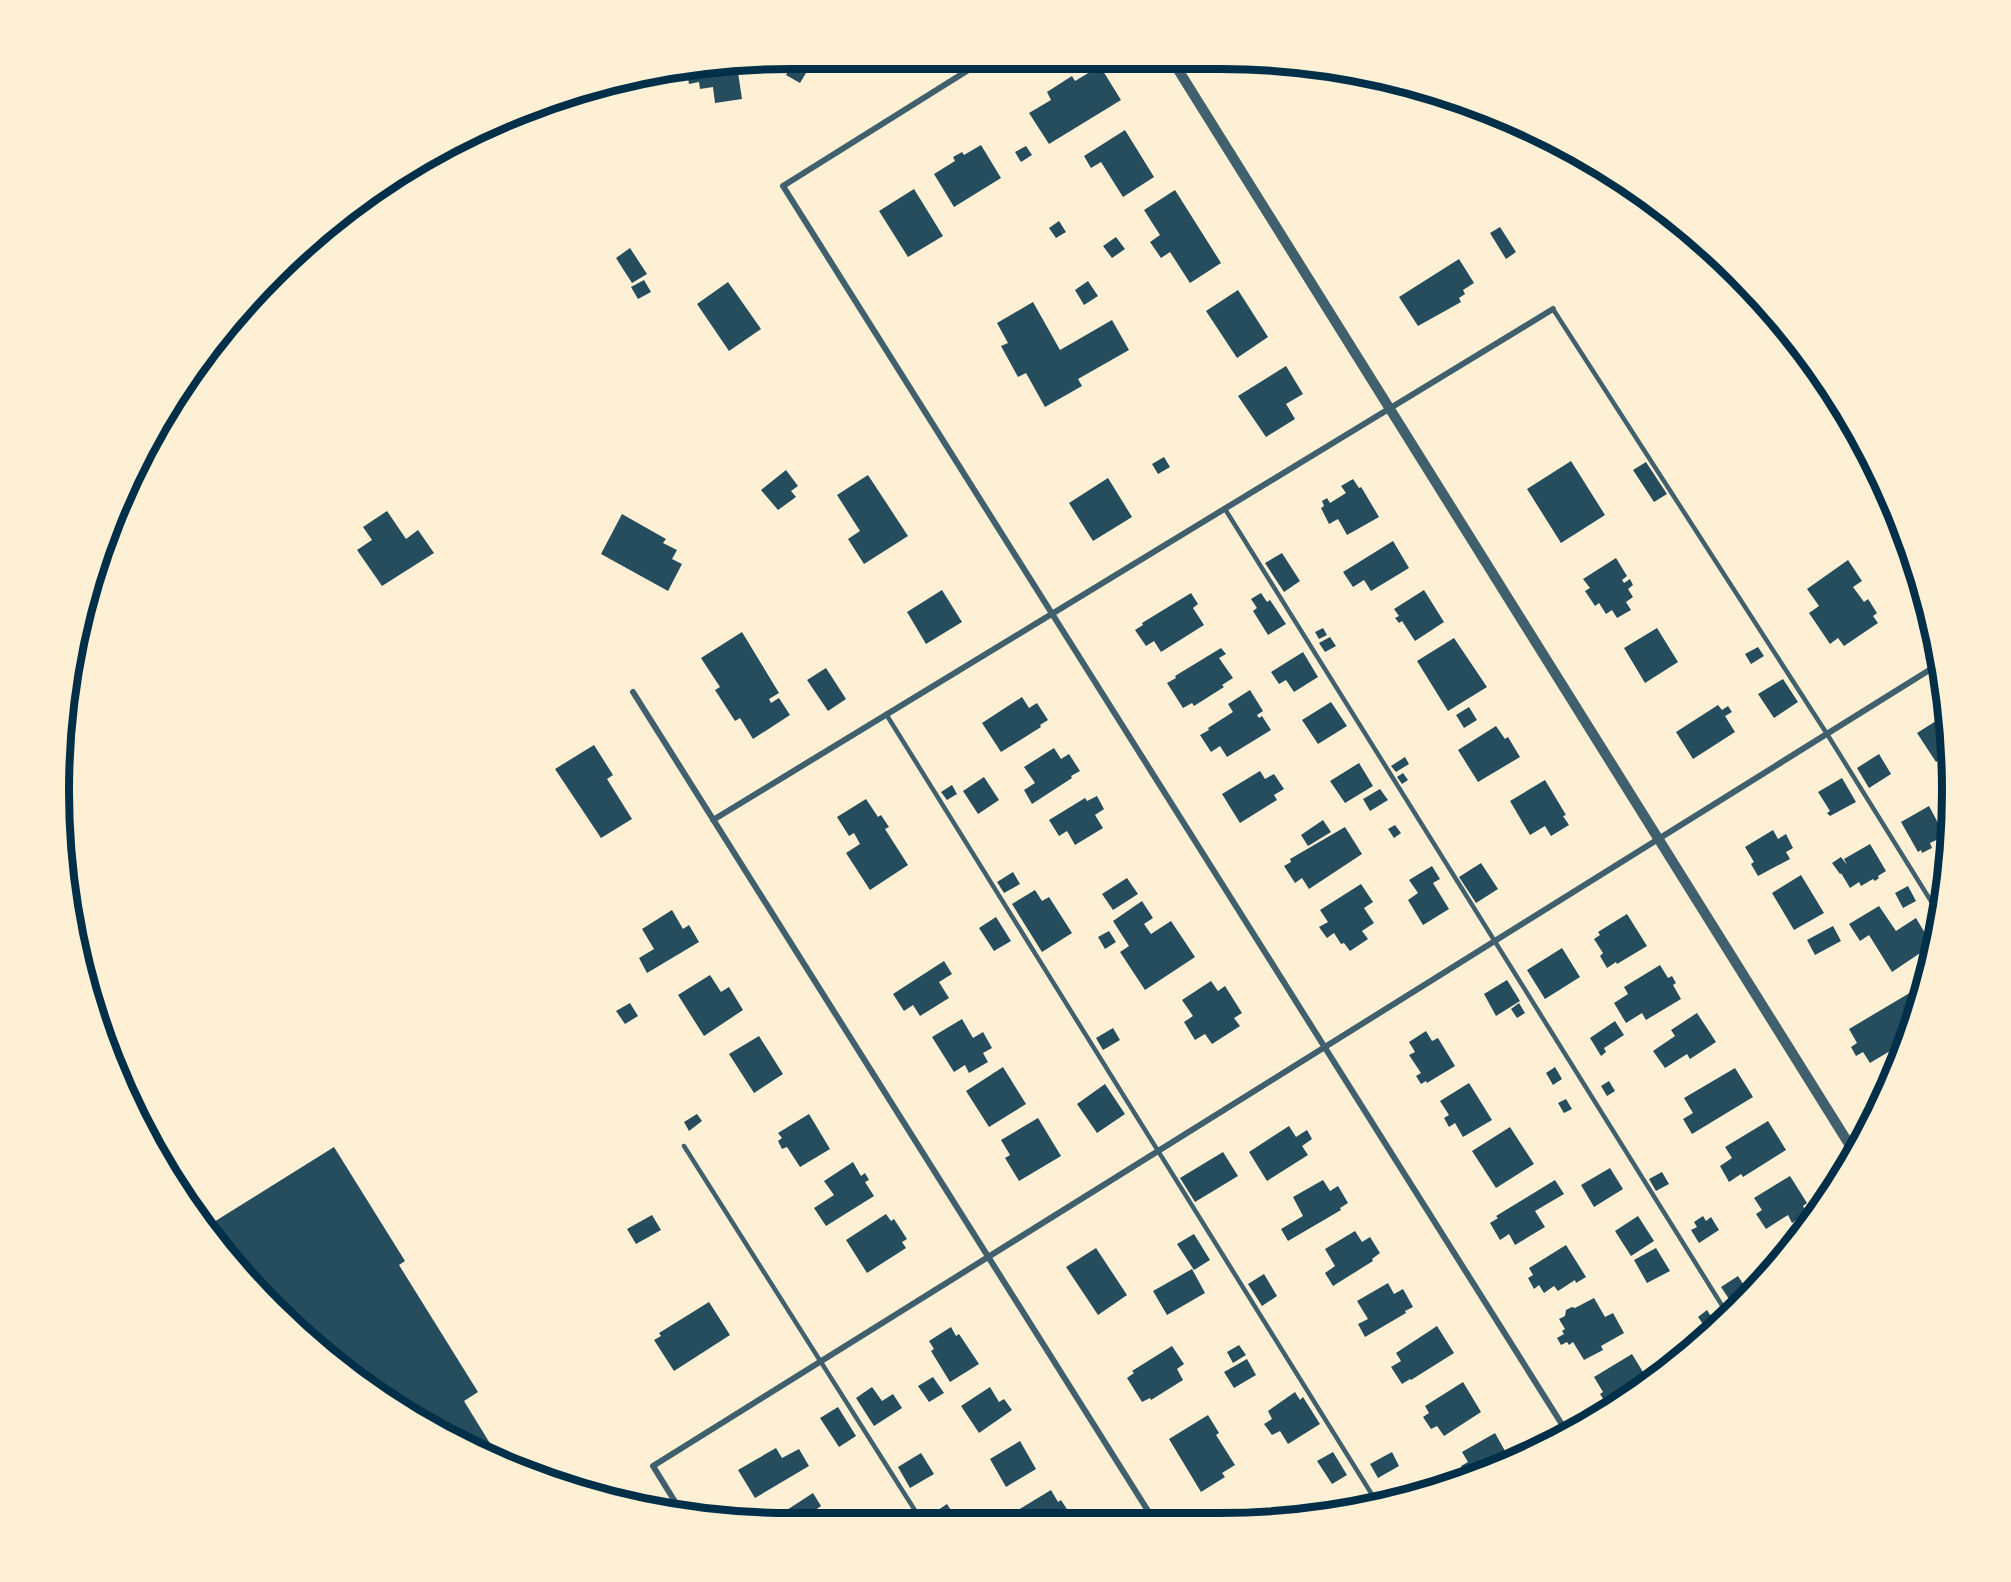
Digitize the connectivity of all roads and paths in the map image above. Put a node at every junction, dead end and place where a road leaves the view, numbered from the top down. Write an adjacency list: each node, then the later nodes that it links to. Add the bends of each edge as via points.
1 (970, 69): 6 (street, via 783,186)
2 (1178, 69): 4 (street)
3 (1553, 309): 4 (street); 10 (lane)
4 (1390, 409): 5 (street); 12 (street)
5 (1225, 509): 6 (street); 14 (lane)
6 (1052, 614): 9 (street); 15 (street)
7 (1931, 669): 10 (street)
8 (633, 692): 11 (street)
9 (886, 714): 11 (street); 18 (lane)
10 (1827, 734): 12 (street); 13 (lane)
11 (713, 820): 19 (street)
12 (1658, 838): 14 (street); 16 (street)
13 (1933, 904)
14 (1494, 941): 15 (street); 20 (lane)
15 (1324, 1047): 18 (street); 22 (street)
16 (1849, 1144)
17 (684, 1146): 21 (lane)
18 (1158, 1151): 19 (street); 23 (lane)
19 (988, 1257): 21 (street); 26 (street)
20 (1724, 1308)
21 (820, 1361): 24 (street, via 653,1466); 25 (lane)
22 (1563, 1426)
23 (1374, 1496)
24 (676, 1503)
25 (917, 1513)
26 (1149, 1513)

